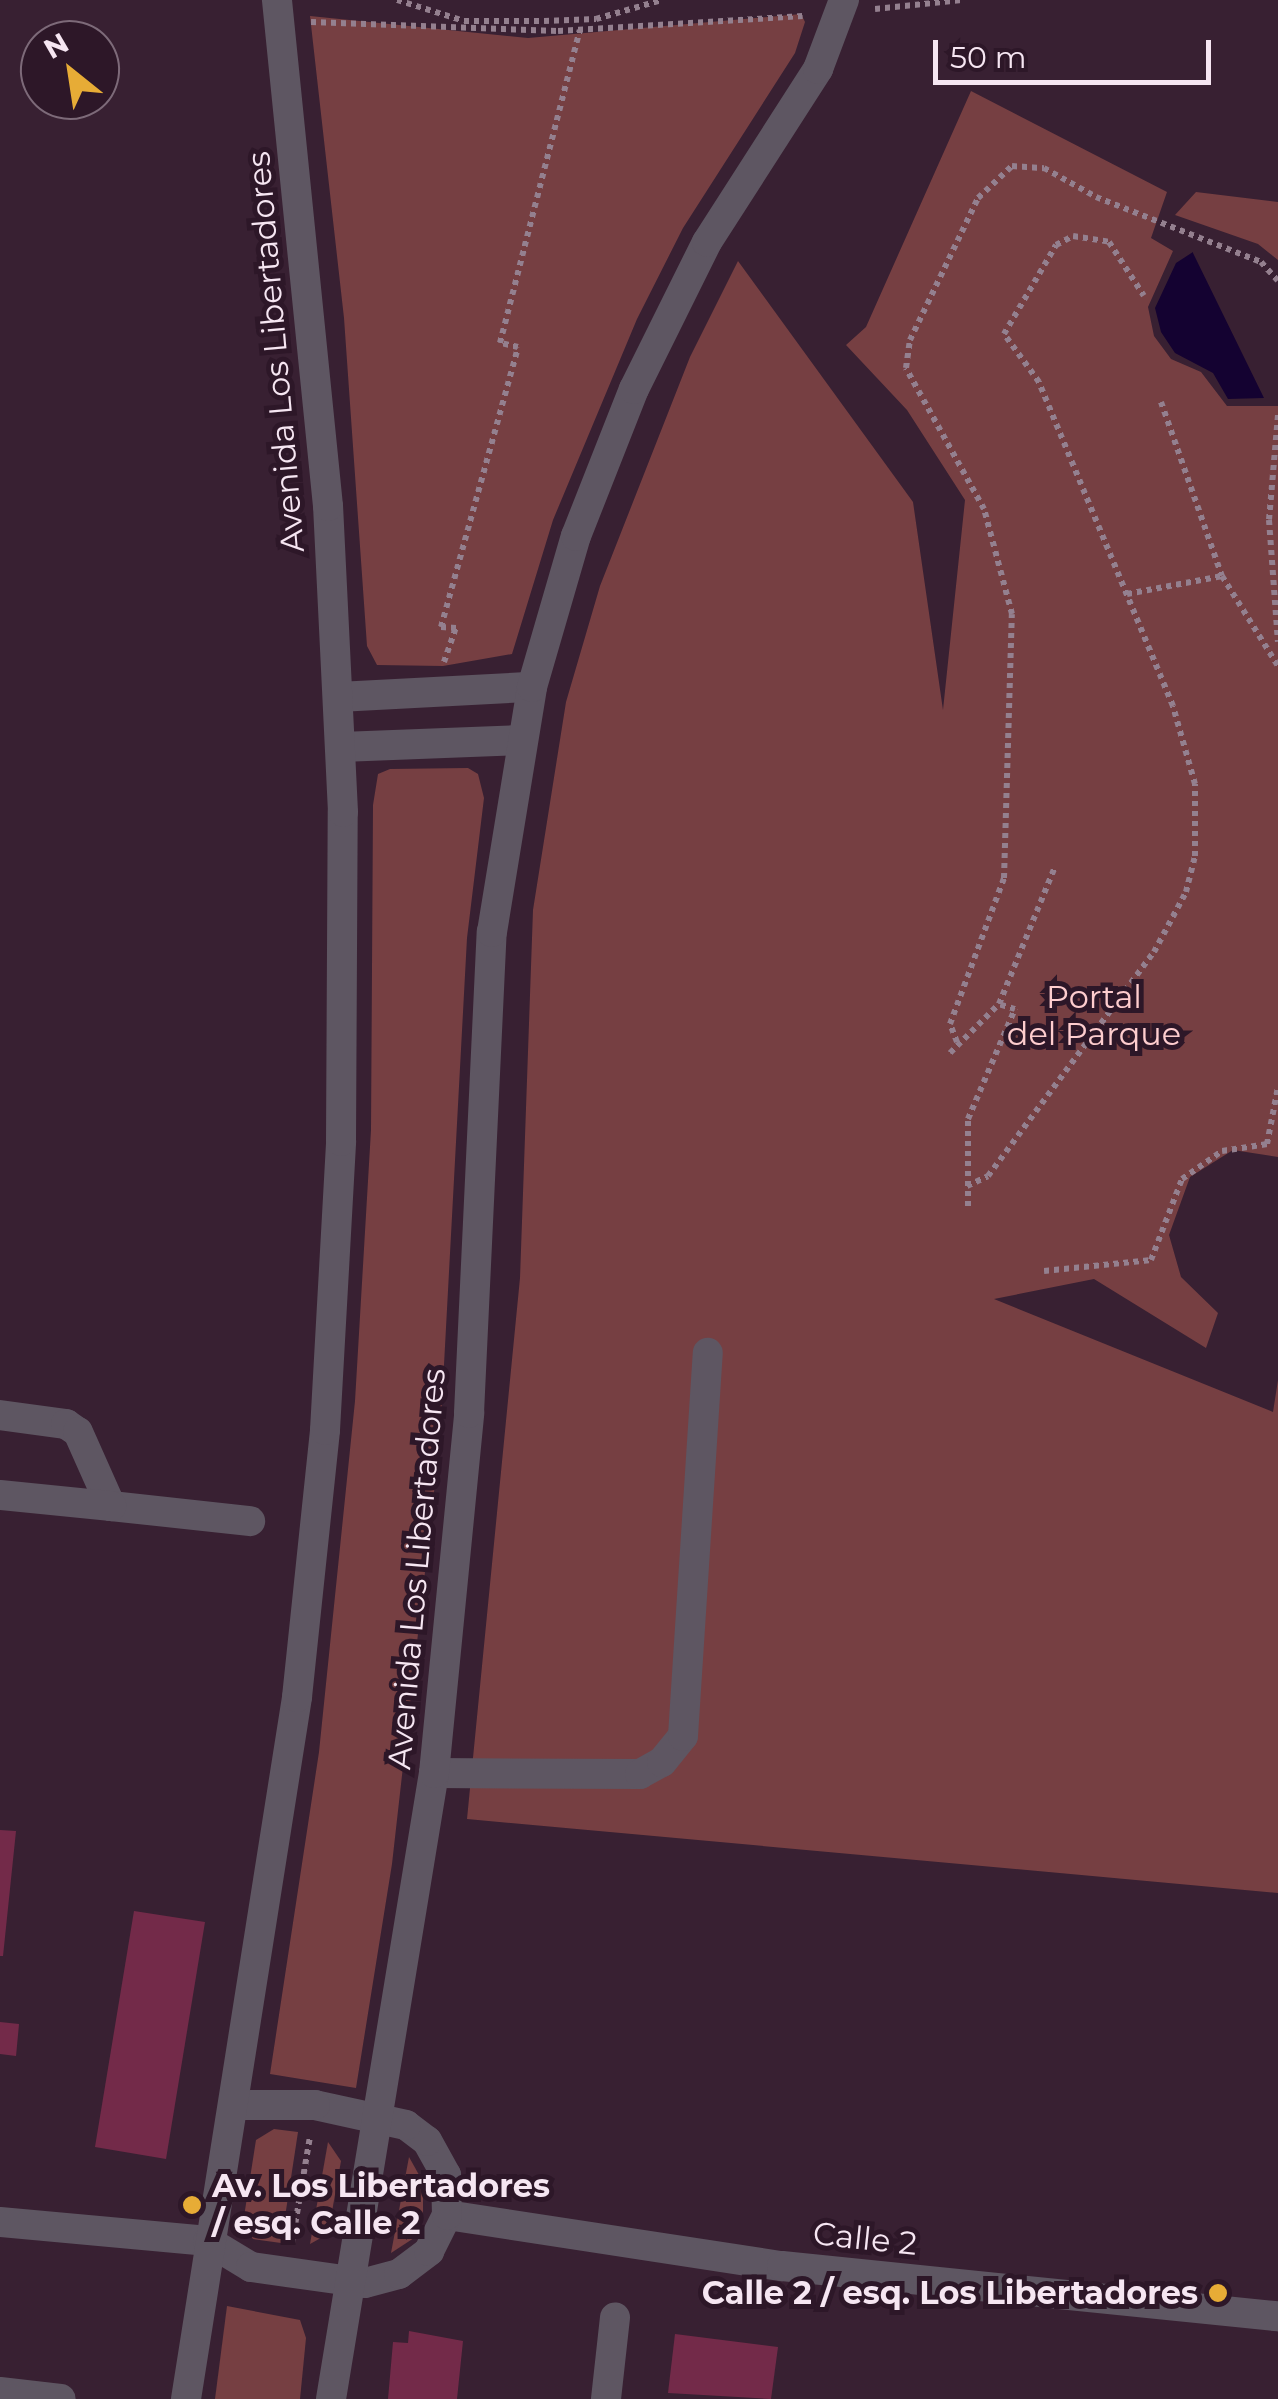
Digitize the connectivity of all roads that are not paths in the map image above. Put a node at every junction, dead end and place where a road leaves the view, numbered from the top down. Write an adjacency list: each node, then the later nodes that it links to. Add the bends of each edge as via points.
1 (842, 7): 3 (street, Avenida Los Libertadores, via 818,69 708,242 634,389 576,536)
2 (277, 10): 4 (street, Avenida Los Libertadores, via 312,316)
3 (532, 687): 4 (street); 5 (street, Avenida Los Libertadores)
4 (338, 698): 6 (street, Avenida Los Libertadores)
5 (521, 740): 6 (street); 12 (street, Avenida Los Libertadores, via 492,932 469,1414)
6 (341, 747): 13 (street, Avenida Los Libertadores, via 342,1123 324,1449 297,1697)
7 (708, 1353): 12 (street, via 684,1736 662,1762 640,1774)
8 (0, 1414): 10 (street, via 66,1424 78,1432)
9 (0, 1495): 10 (street)
10 (111, 1506): 11 (street)
11 (250, 1521)
12 (434, 1773): 14 (street, Avenida Los Libertadores)
13 (232, 2105): 14 (street, via 315,2106); 17 (street, Avenida Los Libertadores)
14 (376, 2116): 15 (street, via 406,2124 439,2157); 18 (street, Avenida Los Libertadores)
15 (447, 2215): 18 (street, via 414,2266 378,2281); 19 (street, Calle 2, via 782,2266)
16 (0, 2222): 17 (street)
17 (208, 2241): 18 (street, via 251,2267); 23 (street, Avenida Los Libertadores)
18 (346, 2281): 24 (street, Avenida Los Libertadores)
19 (1278, 2316)
20 (615, 2317): 25 (street)
21 (0, 2392): 22 (street)
22 (61, 2399)
23 (186, 2399)
24 (330, 2399)
25 (606, 2399)

